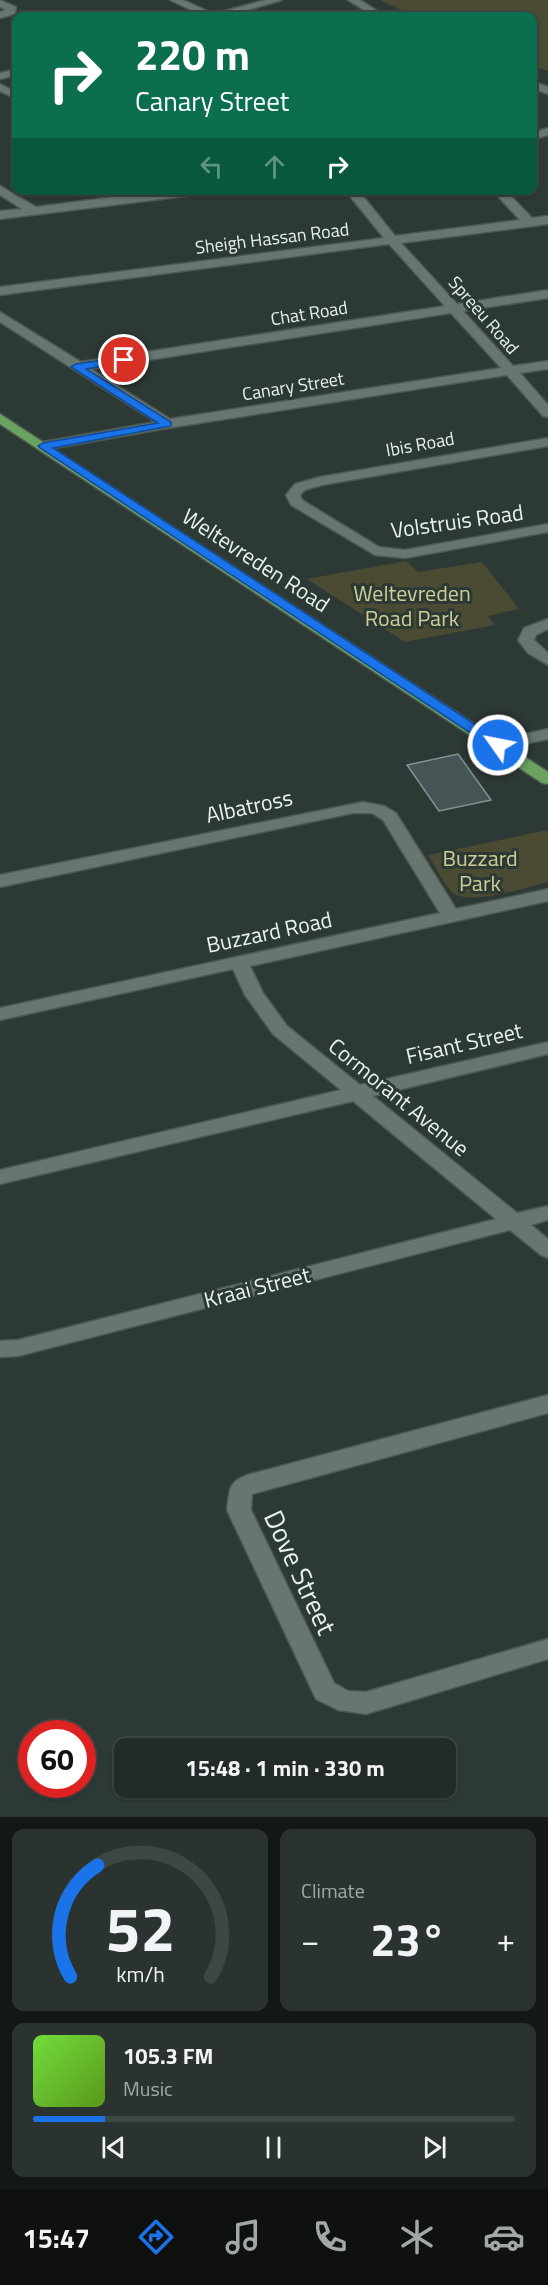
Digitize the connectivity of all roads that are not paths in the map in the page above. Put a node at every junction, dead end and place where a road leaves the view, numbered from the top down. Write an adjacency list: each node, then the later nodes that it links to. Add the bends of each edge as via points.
1 (175, 0): 5 (street)
2 (277, 0): 6 (street)
3 (353, 0): 7 (street)
4 (0, 3): 8 (street, via 12,9)
5 (202, 12)
6 (233, 12)
7 (373, 12)
8 (0, 15)
9 (0, 190): 13 (street)
10 (162, 195): 13 (street)
11 (355, 195): 17 (street, Spreeu Road)
12 (503, 195): 16 (street)
13 (34, 211): 14 (street)
14 (0, 215)
15 (548, 220): 16 (street, Sheigh Hassan Road)
16 (529, 222): 17 (street, Sheigh Hassan Road)
17 (392, 240): 18 (street, Sheigh Hassan Road); 20 (street, Spreeu Road)
18 (0, 291)
19 (548, 294): 20 (street, Chat Road)
20 (453, 308): 23 (street, Chat Road); 24 (street, Spreeu Road)
21 (0, 316): 23 (street)
22 (548, 365): 24 (street, Canary Street)
23 (76, 367): 27 (street)
24 (509, 371): 25 (street, Spreeu Road); 27 (street, Canary Street)
25 (548, 413)
26 (0, 418): 29 (main road, Weltevreden Road)
27 (168, 424): 29 (street, Canary Street)
28 (548, 442): 30 (street, Ibis Road, via 320,480)
29 (43, 446): 35 (main road, Weltevreden Road)
30 (300, 487): 31 (street, Volstruis Road, via 293,495 296,502 381,552 405,554)
31 (548, 528)
32 (548, 624): 33 (street, via 529,632 525,638 532,651)
33 (548, 660)
34 (548, 734): 35 (street)
35 (498, 745): 36 (main road, Weltevreden Road)
36 (548, 779)
37 (0, 881): 39 (street, Albatross, via 368,807 390,817)
38 (548, 895): 39 (street, Buzzard Road)
39 (452, 917): 40 (street, Buzzard Road)
40 (239, 963): 41 (street, Buzzard Road); 43 (street, Cormorant Avenue, via 272,1021)
41 (0, 1014)
42 (548, 1048): 43 (street, Fisant Street)
43 (356, 1093): 44 (street); 46 (street, Cormorant Avenue)
44 (0, 1176)
45 (548, 1213): 46 (street, Kraai Street)
46 (513, 1222): 47 (street, Cormorant Avenue); 48 (street, Kraai Street, via 30,1345)
47 (548, 1250)
48 (0, 1349)
49 (548, 1404): 50 (street, Dove Street, via 251,1483 241,1489 238,1497 243,1519 325,1691 338,1699 366,1703)
50 (548, 1649)

